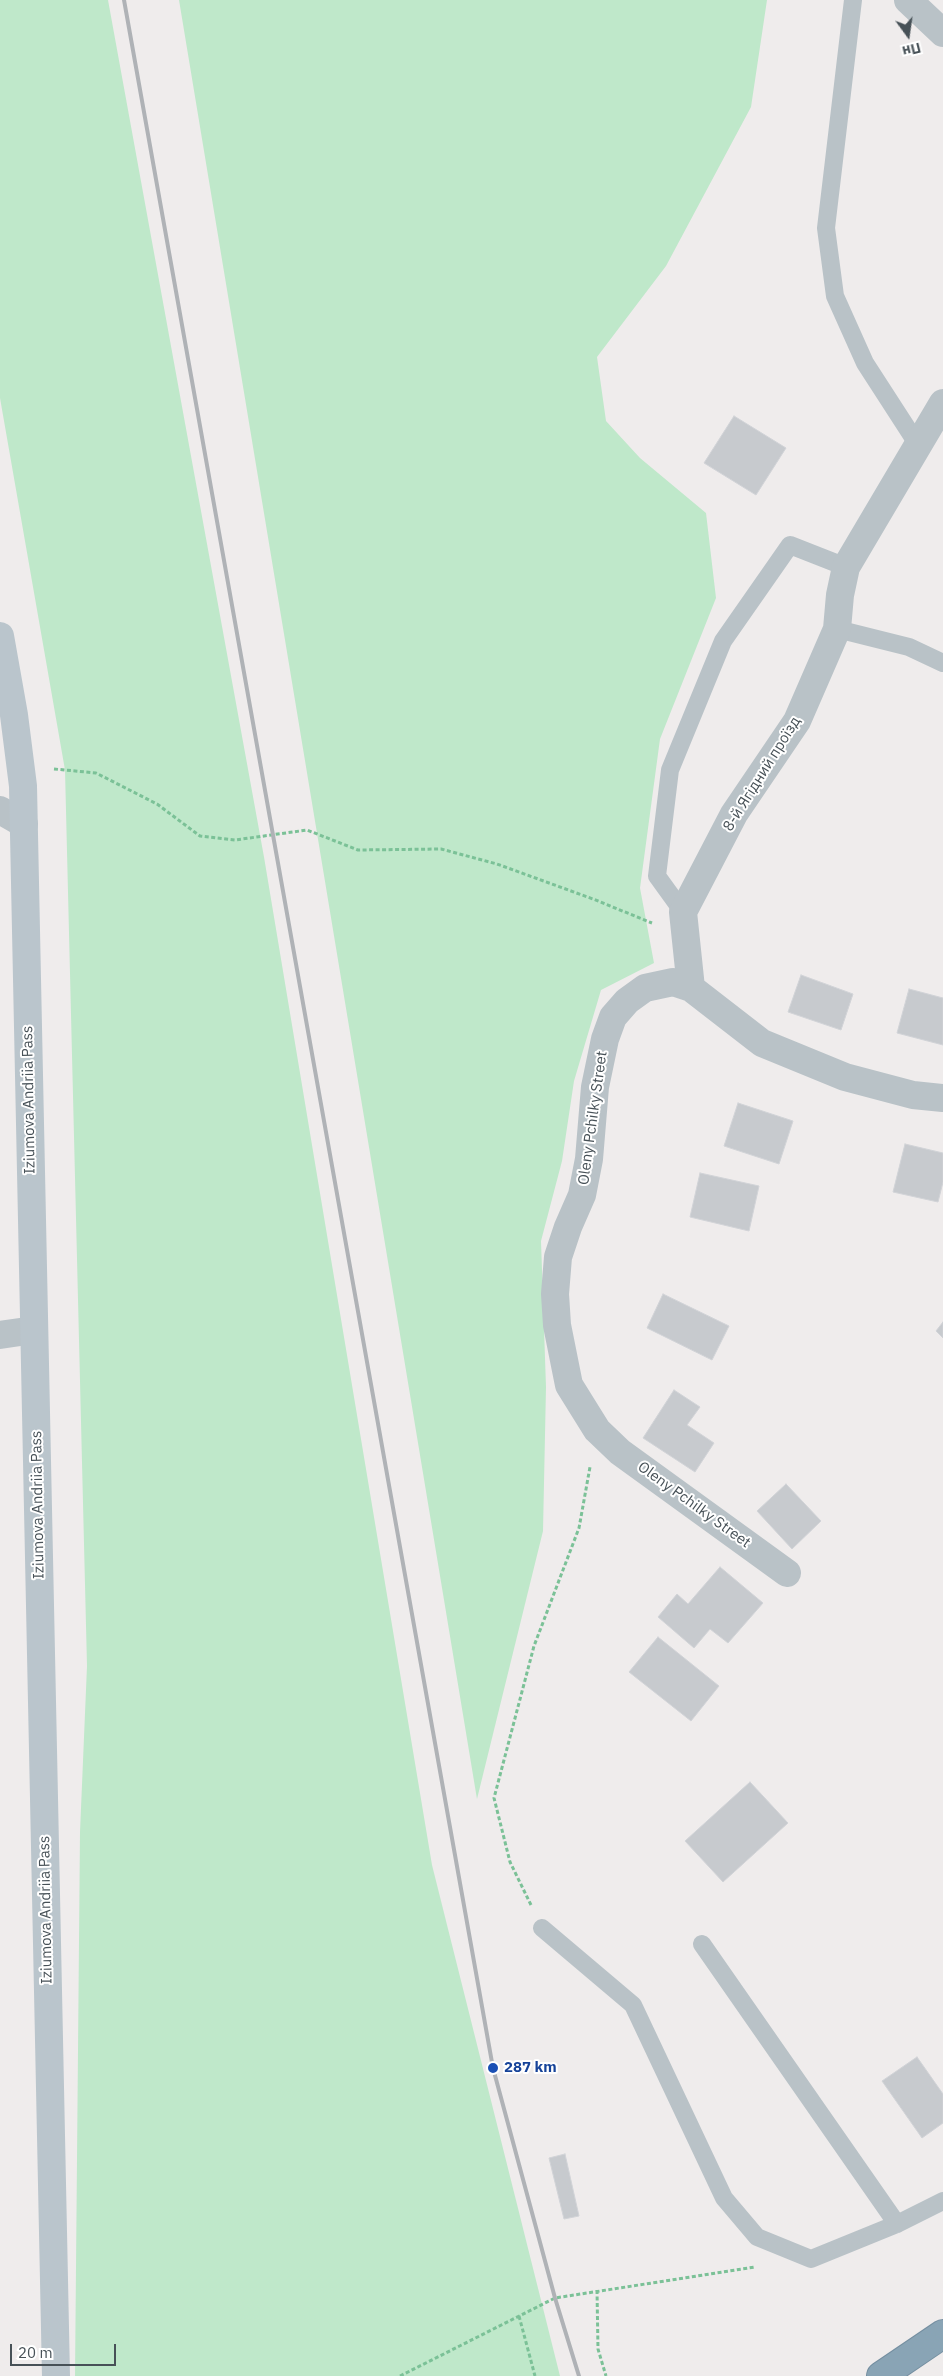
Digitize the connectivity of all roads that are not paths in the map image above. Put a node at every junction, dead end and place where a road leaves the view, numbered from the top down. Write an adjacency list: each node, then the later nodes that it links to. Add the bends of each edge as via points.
1 (853, 0): 5 (lane, via 826,228 835,296 865,364)
2 (908, 0): 3 (street)
3 (943, 33)
4 (943, 404): 5 (street, 8-й Ягідний проїзд)
5 (918, 445): 6 (street, 8-й Ягідний проїзд)
6 (846, 568): 7 (street, 8-й Ягідний проїзд); 12 (lane, via 790,545 723,641 670,770 658,876)
7 (837, 629): 9 (lane, via 909,647); 12 (street, 8-й Ягідний проїзд, via 797,721 734,814)
8 (0, 636): 11 (street, Iziumova Andriia Pass, via 23,786)
9 (943, 663)
10 (0, 810): 11 (street)
11 (12, 823): 15 (street, Iziumova Andriia Pass)
12 (684, 925): 13 (street)
13 (691, 988): 14 (street, Oleny Pchilky Street, via 762,1043 845,1077 913,1095); 17 (street, Oleny Pchilky Street, via 673,982 645,988 613,1017 605,1039 595,1087 589,1159 582,1195 558,1257 556,1302 562,1360 569,1385 597,1430 620,1452)
14 (943, 1098)
15 (34, 1330): 16 (street); 23 (street, Iziumova Andriia Pass)
16 (0, 1335)
17 (787, 1573)
18 (542, 1928): 21 (lane, via 633,2005 724,2198 757,2237 810,2259)
19 (702, 1944): 21 (lane)
20 (943, 2201): 21 (lane)
21 (897, 2224)
22 (943, 2334): 24 (highway)
23 (56, 2376)
24 (880, 2376)

